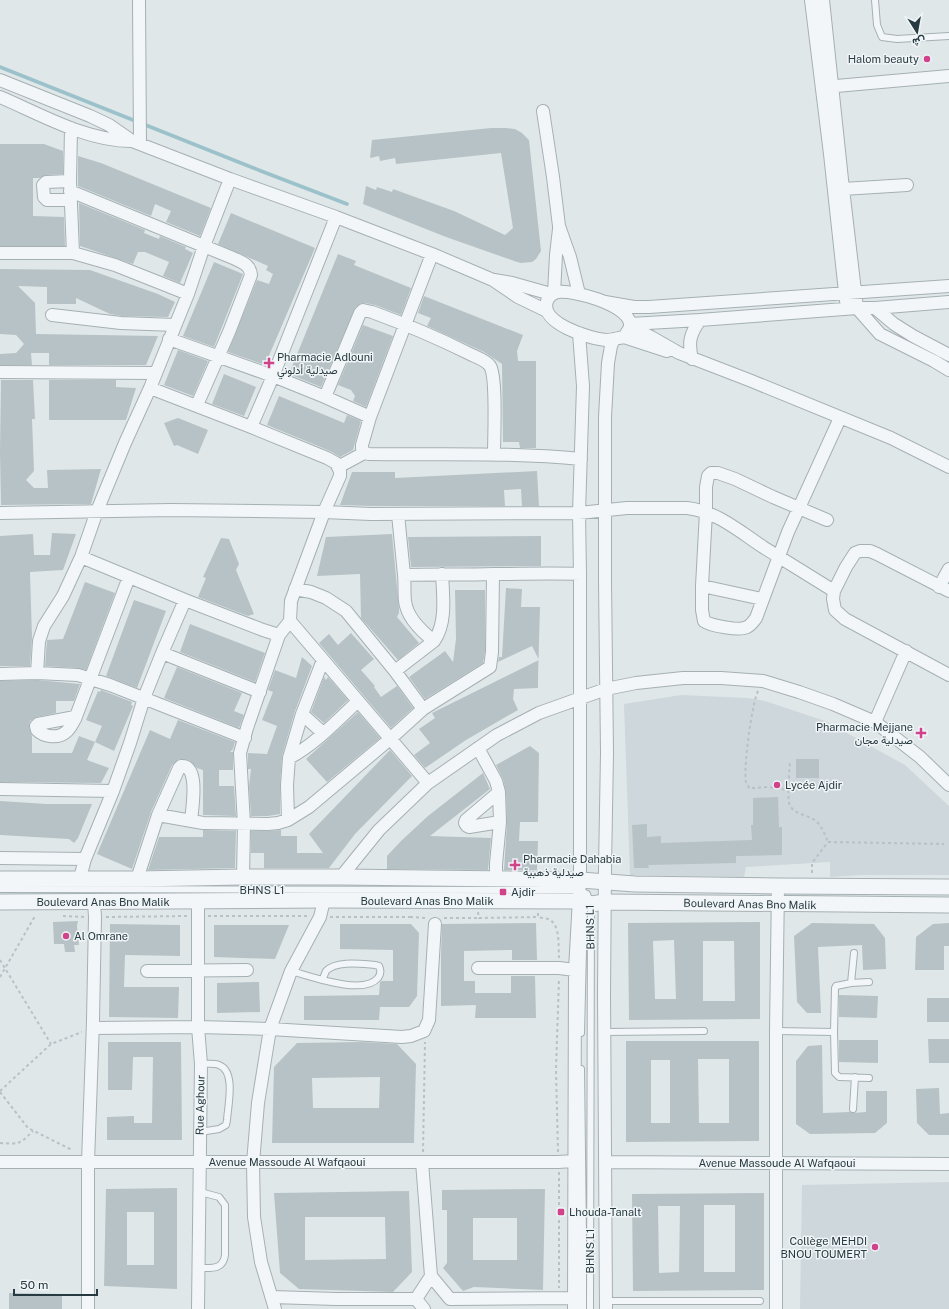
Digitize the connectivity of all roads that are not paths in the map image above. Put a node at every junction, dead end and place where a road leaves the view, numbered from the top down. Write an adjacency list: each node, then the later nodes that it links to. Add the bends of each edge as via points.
1 (139, 0): 12 (street)
2 (811, 0): 8 (street)
3 (823, 0): 8 (street)
4 (876, 0): 5 (lane, via 877,25 882,37 897,39)
5 (949, 36)
6 (949, 76): 8 (street)
7 (0, 80): 12 (street, via 90,116)
8 (827, 87): 16 (street); 26 (street)
9 (0, 97): 11 (street)
10 (543, 111): 18 (street)
11 (71, 128): 12 (street, via 106,138); 15 (street)
12 (136, 142): 13 (street)
13 (230, 179): 17 (street); 19 (street)
14 (907, 185): 16 (street)
15 (70, 190): 19 (street); 21 (street)
16 (843, 190): 26 (street)
17 (336, 217): 22 (street); 47 (street)
18 (559, 226): 25 (street); 28 (street)
19 (204, 246): 27 (street); 42 (street, via 244,263 251,275)
20 (0, 253): 21 (street)
21 (73, 253): 27 (street, via 115,265)
22 (432, 254): 23 (street); 37 (street)
23 (493, 280): 25 (street); 33 (street, via 518,297)
24 (949, 286): 26 (street)
25 (553, 293): 28 (street); 33 (street, via 546,303)
26 (850, 293): 29 (street, via 649,307); 31 (street)
27 (188, 294): 36 (street)
28 (579, 294): 29 (street)
29 (606, 302): 38 (street, via 628,318)
30 (949, 302): 32 (street)
31 (852, 308): 32 (street); 35 (street); 44 (street, via 880,334)
32 (875, 308): 41 (street, via 894,324)
33 (547, 311): 39 (street, via 563,326)
34 (52, 315): 36 (street, via 121,323)
35 (700, 320): 38 (street); 43 (street, via 690,338)
36 (175, 325): 40 (street)
37 (406, 325): 49 (street, via 363,310); 51 (street); 55 (street, via 450,344 490,366 494,386)
38 (624, 331): 39 (street, via 606,340); 43 (street, via 651,337); 60 (street, via 611,346 608,363)
39 (579, 333): 56 (street, via 583,386)
40 (170, 339): 42 (street); 46 (street)
41 (949, 355)
42 (217, 357): 47 (street); 50 (street)
43 (692, 359): 52 (street)
44 (949, 370)
45 (0, 372): 46 (street)
46 (155, 373): 48 (street)
47 (273, 376): 49 (street); 53 (street)
48 (150, 388): 50 (street); 61 (street)
49 (325, 397): 51 (street)
50 (197, 406): 53 (street)
51 (370, 417): 54 (street, via 362,445)
52 (840, 418): 58 (street, via 891,438); 59 (street)
53 (251, 427): 57 (street, via 327,458)
54 (364, 453): 55 (street); 57 (street)
55 (494, 454): 56 (street)
56 (581, 459): 65 (street)
57 (338, 467): 62 (street, via 338,483)
58 (949, 467)
59 (798, 508): 63 (street, via 714,472 708,476); 67 (street); 68 (street)
60 (605, 511): 63 (street, via 663,507); 65 (street); 93 (street)
61 (97, 512): 62 (street); 64 (street); 69 (street)
62 (324, 512): 66 (street); 77 (street)
63 (706, 512): 68 (street); 76 (street)
64 (0, 513)
65 (579, 513): 66 (street); 73 (street)
66 (398, 514): 74 (street)
67 (827, 520)
68 (779, 556): 79 (street); 80 (street)
69 (80, 557): 75 (street); 89 (street, via 63,596 44,626 39,641)
70 (949, 569): 78 (street)
71 (442, 574): 72 (street); 74 (street); 84 (street, via 441,627)
72 (493, 574): 73 (street); 98 (street, via 490,667)
73 (580, 574): 96 (street)
74 (404, 575): 84 (street, via 408,613)
75 (129, 577): 81 (street); 92 (street)
76 (702, 586): 80 (street); 80 (street, via 703,619 712,625 742,629 748,627 756,618)
77 (295, 589): 82 (street, via 291,601); 88 (street, via 326,598 346,611)
78 (944, 589): 79 (street, via 877,554 864,550 855,553)
79 (834, 591): 85 (street, via 833,605 839,614)
80 (762, 599)
81 (185, 600): 83 (street); 86 (street)
82 (290, 621): 83 (street); 87 (street)
83 (279, 635): 94 (street)
84 (434, 641): 88 (street)
85 (906, 651): 91 (street); 101 (street)
86 (162, 653): 94 (street); 95 (street)
87 (323, 660): 97 (street); 99 (street)
88 (395, 671): 98 (street)
89 (37, 673): 90 (street); 92 (street, via 78,675)
90 (0, 674)
91 (949, 676)
92 (90, 679): 95 (street); 100 (street)
93 (606, 689): 96 (street); 101 (street, via 636,682 683,678 763,681 833,704); 125 (street)
94 (260, 692): 103 (street)
95 (144, 698): 103 (street); 110 (street)
96 (580, 698): 105 (street, via 526,720); 129 (street)
97 (358, 701): 102 (street); 104 (street)
98 (423, 709): 104 (street)
99 (302, 714): 102 (street); 106 (street)
100 (75, 717)
101 (875, 722): 108 (street, via 920,757)
102 (322, 733): 106 (street)
103 (245, 738): 116 (street, via 240,753)
104 (390, 739): 107 (street); 113 (street, via 309,807)
105 (478, 748): 107 (street); 111 (street, via 496,781)
106 (289, 758): 113 (street)
107 (428, 783): 120 (street, via 378,830)
108 (949, 785)
109 (0, 789): 110 (street)
110 (112, 792): 118 (street)
111 (499, 792): 115 (street); 115 (street, via 465,823 468,827)
112 (158, 815): 114 (street); 114 (street, via 179,768 184,766 190,769 193,777); 123 (street)
113 (288, 820): 116 (street, via 268,824)
114 (192, 821): 116 (street)
115 (500, 822): 124 (street)
116 (244, 824): 119 (street)
117 (0, 858): 118 (street)
118 (85, 858): 122 (street)
119 (243, 877): 120 (street, Boulevard Anas Bno Malik); 123 (street, Boulevard Anas Bno Malik)
120 (341, 877): 124 (street, Boulevard Anas Bno Malik)
121 (0, 878): 122 (street, Boulevard Anas Bno Malik)
122 (80, 878): 123 (street, Boulevard Anas Bno Malik)
123 (137, 879)
124 (496, 880): 129 (street, Boulevard Anas Bno Malik)
125 (605, 882): 126 (street, Boulevard Anas Bno Malik); 129 (street, Boulevard Anas Bno Malik); 129 (street)
126 (778, 886): 127 (street, Boulevard Anas Bno Malik); 134 (street)
127 (949, 887)
128 (0, 890): 129 (lane, BHNS L1)
129 (585, 896): 130 (street, Boulevard Anas Bno Malik, via 538,901); 134 (street, Boulevard Anas Bno Malik); 142 (street); 152 (street); 180 (lane, BHNS L1, via 580,1046); 181 (lane, BHNS L1)
130 (324, 900): 133 (street, Boulevard Anas Bno Malik); 141 (street, via 320,916)
131 (0, 902): 132 (street, Boulevard Anas Bno Malik)
132 (94, 902): 133 (street, Boulevard Anas Bno Malik); 148 (street)
133 (198, 902): 139 (street, Rue Aghour)
134 (777, 904): 135 (street, Boulevard Anas Bno Malik); 151 (street)
135 (949, 905)
136 (436, 924): 149 (street, via 429,1020 424,1031 402,1037)
137 (854, 953): 146 (lane)
138 (478, 968): 142 (street)
139 (198, 970): 140 (street); 143 (street); 147 (street, Rue Aghour)
140 (247, 970)
141 (291, 970): 144 (lane); 149 (street)
142 (575, 970): 159 (street)
143 (147, 971)
144 (322, 980): 144 (lane, via 353,985 368,984 378,978 380,969 375,965 334,966 326,971)
145 (869, 982): 146 (lane)
146 (851, 983): 153 (lane, via 835,988)
147 (198, 1027): 148 (street); 149 (street); 154 (street, Rue Aghour)
148 (93, 1028): 161 (street)
149 (270, 1029): 165 (street, via 258,1103)
150 (704, 1031): 152 (lane)
151 (776, 1031): 153 (lane); 166 (street)
152 (605, 1032): 164 (street)
153 (834, 1032): 155 (lane, via 835,1073 839,1077)
154 (201, 1064): 158 (street, Rue Aghour); 158 (lane, via 218,1064 227,1070 230,1078 226,1125 219,1129)
155 (855, 1078): 156 (lane); 157 (lane)
156 (869, 1078)
157 (853, 1109)
158 (200, 1132): 162 (street, Rue Aghour)
159 (574, 1161): 163 (street, Avenue Massoude Al Wafqaoui); 174 (street)
160 (0, 1162): 161 (street, Avenue Massoude Al Wafqaoui)
161 (82, 1162): 162 (street, Avenue Massoude Al Wafqaoui); 177 (street)
162 (199, 1162): 165 (street, Avenue Massoude Al Wafqaoui); 168 (street, Rue Aghour)
163 (422, 1162): 165 (street, Avenue Massoude Al Wafqaoui); 170 (street)
164 (605, 1162): 166 (street, Avenue Massoude Al Wafqaoui); 176 (street)
165 (253, 1163): 173 (street, via 254,1217 261,1262)
166 (775, 1163): 167 (street, Avenue Massoude Al Wafqaoui); 182 (street)
167 (949, 1164)
168 (200, 1192): 169 (street, Rue Aghour); 169 (lane, via 219,1197 225,1205 225,1255 220,1266)
169 (199, 1268): 178 (street, Rue Aghour)
170 (431, 1276): 171 (street); 175 (street)
171 (416, 1299): 173 (street, via 336,1299); 179 (street)
172 (760, 1301): 176 (lane)
173 (274, 1303)
174 (574, 1303): 175 (street, via 559,1298)
175 (447, 1304)
176 (606, 1305)
177 (88, 1309)
178 (198, 1309)
179 (424, 1309)
180 (583, 1309)
181 (590, 1309)
182 (776, 1309)

